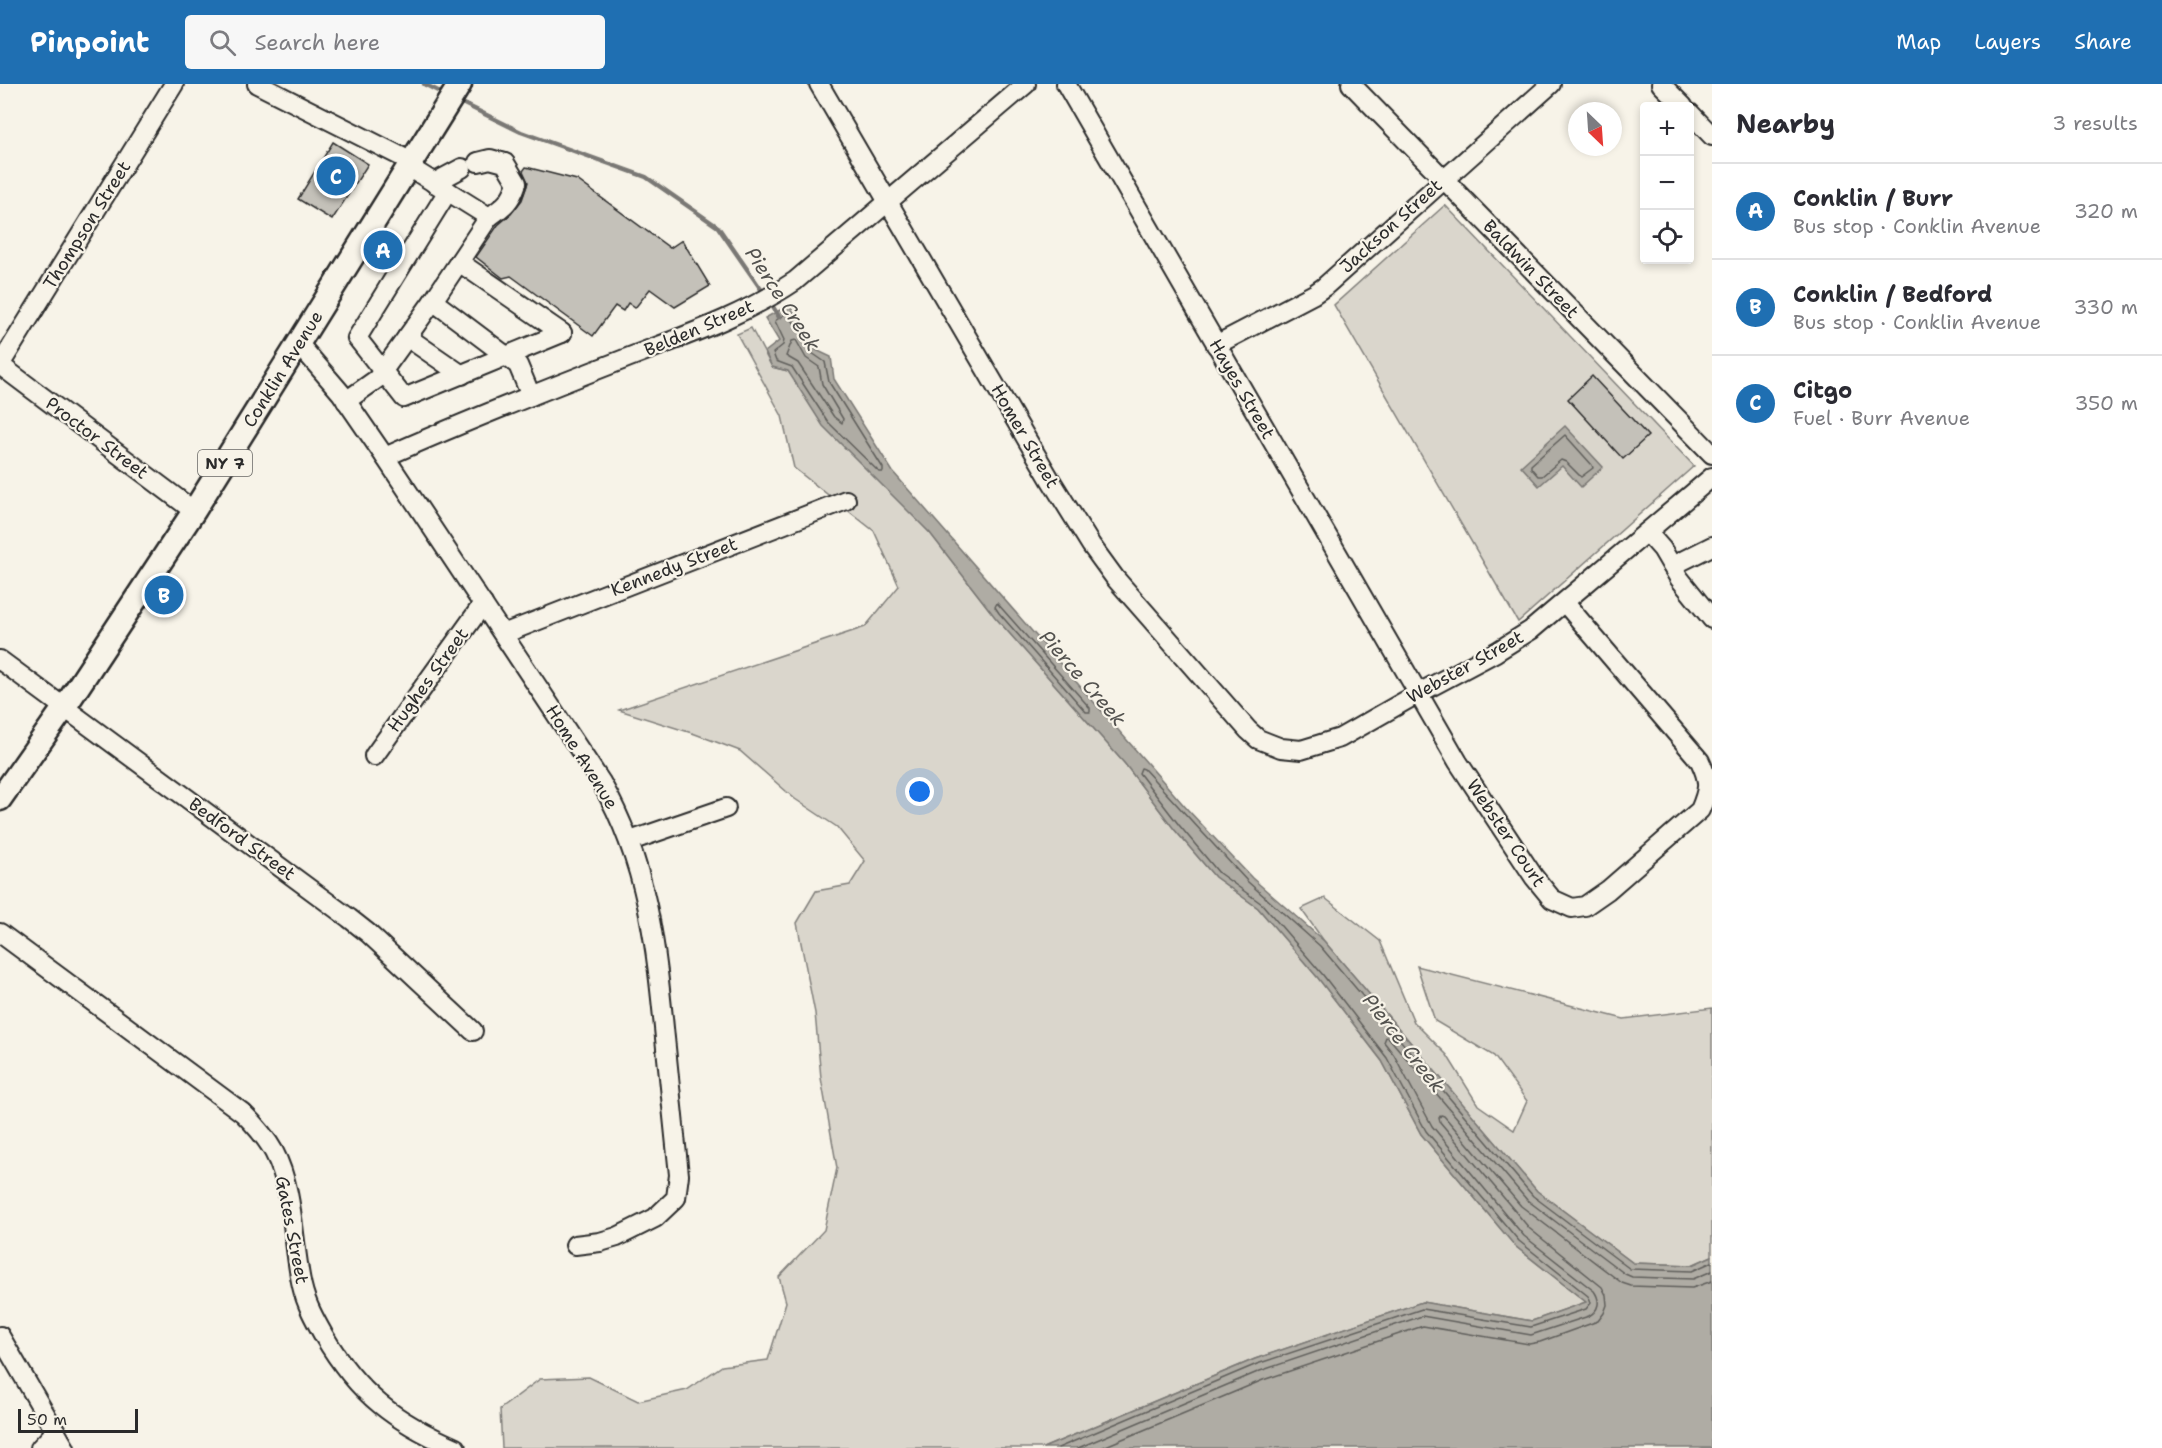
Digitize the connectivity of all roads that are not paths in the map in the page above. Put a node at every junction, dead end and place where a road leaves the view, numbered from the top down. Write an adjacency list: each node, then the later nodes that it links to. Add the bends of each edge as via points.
1 (174, 84): 24 (street, Thompson Street)
2 (257, 84): 13 (street)
3 (819, 84): 16 (street, Homer Street)
4 (1026, 84): 16 (street, Belden Street)
5 (1066, 84): 22 (street, Hayes Street)
6 (1351, 84): 14 (street, Baldwin Street)
7 (1551, 84): 14 (street, Jackson Street)
8 (1661, 84): 10 (street)
9 (460, 85): 13 (main road, Conklin Avenue / NY 7)
10 (1679, 102)
11 (1694, 118): 12 (street)
12 (1712, 136)
13 (410, 165): 15 (street); 21 (main road, Conklin Avenue / NY 7)
14 (1443, 179): 22 (street, Jackson Street, via 1314,294); 29 (street, Baldwin Street)
15 (441, 187): 17 (street); 17 (street, via 470,165 490,159 505,163 517,183 512,197); 25 (street, via 357,338)
16 (888, 201): 27 (street, Belden Street, via 795,281 742,313); 44 (street, Homer Street, via 1050,479 1114,578 1248,730 1258,739)
17 (489, 217): 18 (street)
18 (459, 262): 19 (street); 23 (street, via 562,333)
19 (433, 301): 20 (street); 23 (street)
20 (407, 337): 25 (street); 26 (street)
21 (299, 344): 28 (street, Home Avenue); 33 (main road, Conklin Avenue / NY 7)
22 (1216, 345): 42 (street, Hayes Street)
23 (507, 356): 26 (street); 27 (street, via 518,365)
24 (0, 365): 33 (street, Proctor Street)
25 (383, 370): 26 (street, via 404,398); 28 (street)
26 (462, 375)
27 (531, 396): 30 (street, Belden Street)
28 (346, 401): 30 (street, Home Avenue)
29 (1712, 454)
30 (385, 457): 38 (street, Home Avenue)
31 (1712, 477): 34 (street, Webster Street)
32 (846, 500): 40 (street, Kennedy Street)
33 (194, 511): 43 (main road, Conklin Avenue / NY 7)
34 (1647, 532): 36 (street); 37 (street, Webster Street)
35 (1712, 546): 36 (street)
36 (1672, 566): 39 (street)
37 (1565, 603): 42 (street, Webster Street, via 1497,652); 42 (street, Webster Court, via 1700,761 1708,778 1700,810 1585,906 1572,908 1552,899 1534,877 1458,762)
38 (483, 604): 40 (street, Home Avenue); 45 (street, Hughes Street)
39 (1712, 619)
40 (503, 634): 48 (street, Home Avenue, via 601,782)
41 (0, 660): 43 (street, Bedford Street)
42 (1419, 693): 44 (street, Webster Street, via 1340,738 1301,750)
43 (64, 708): 46 (main road, Conklin Avenue / NY 7); 50 (street, Bedford Street, via 368,933)
44 (1281, 748)
45 (374, 756)
46 (0, 800)
47 (726, 808): 48 (street)
48 (630, 840): 51 (street, Home Avenue, via 645,890 659,966 678,1186 676,1198 655,1218 617,1237)
49 (0, 933): 56 (street, Gates Street, via 243,1113 260,1130 285,1182 302,1287 313,1317 338,1361 374,1401 400,1421)
50 (473, 1031)
51 (574, 1245)
52 (0, 1336): 53 (street)
53 (56, 1431): 54 (street); 55 (street)
54 (40, 1448)
55 (65, 1448)
56 (456, 1448)

